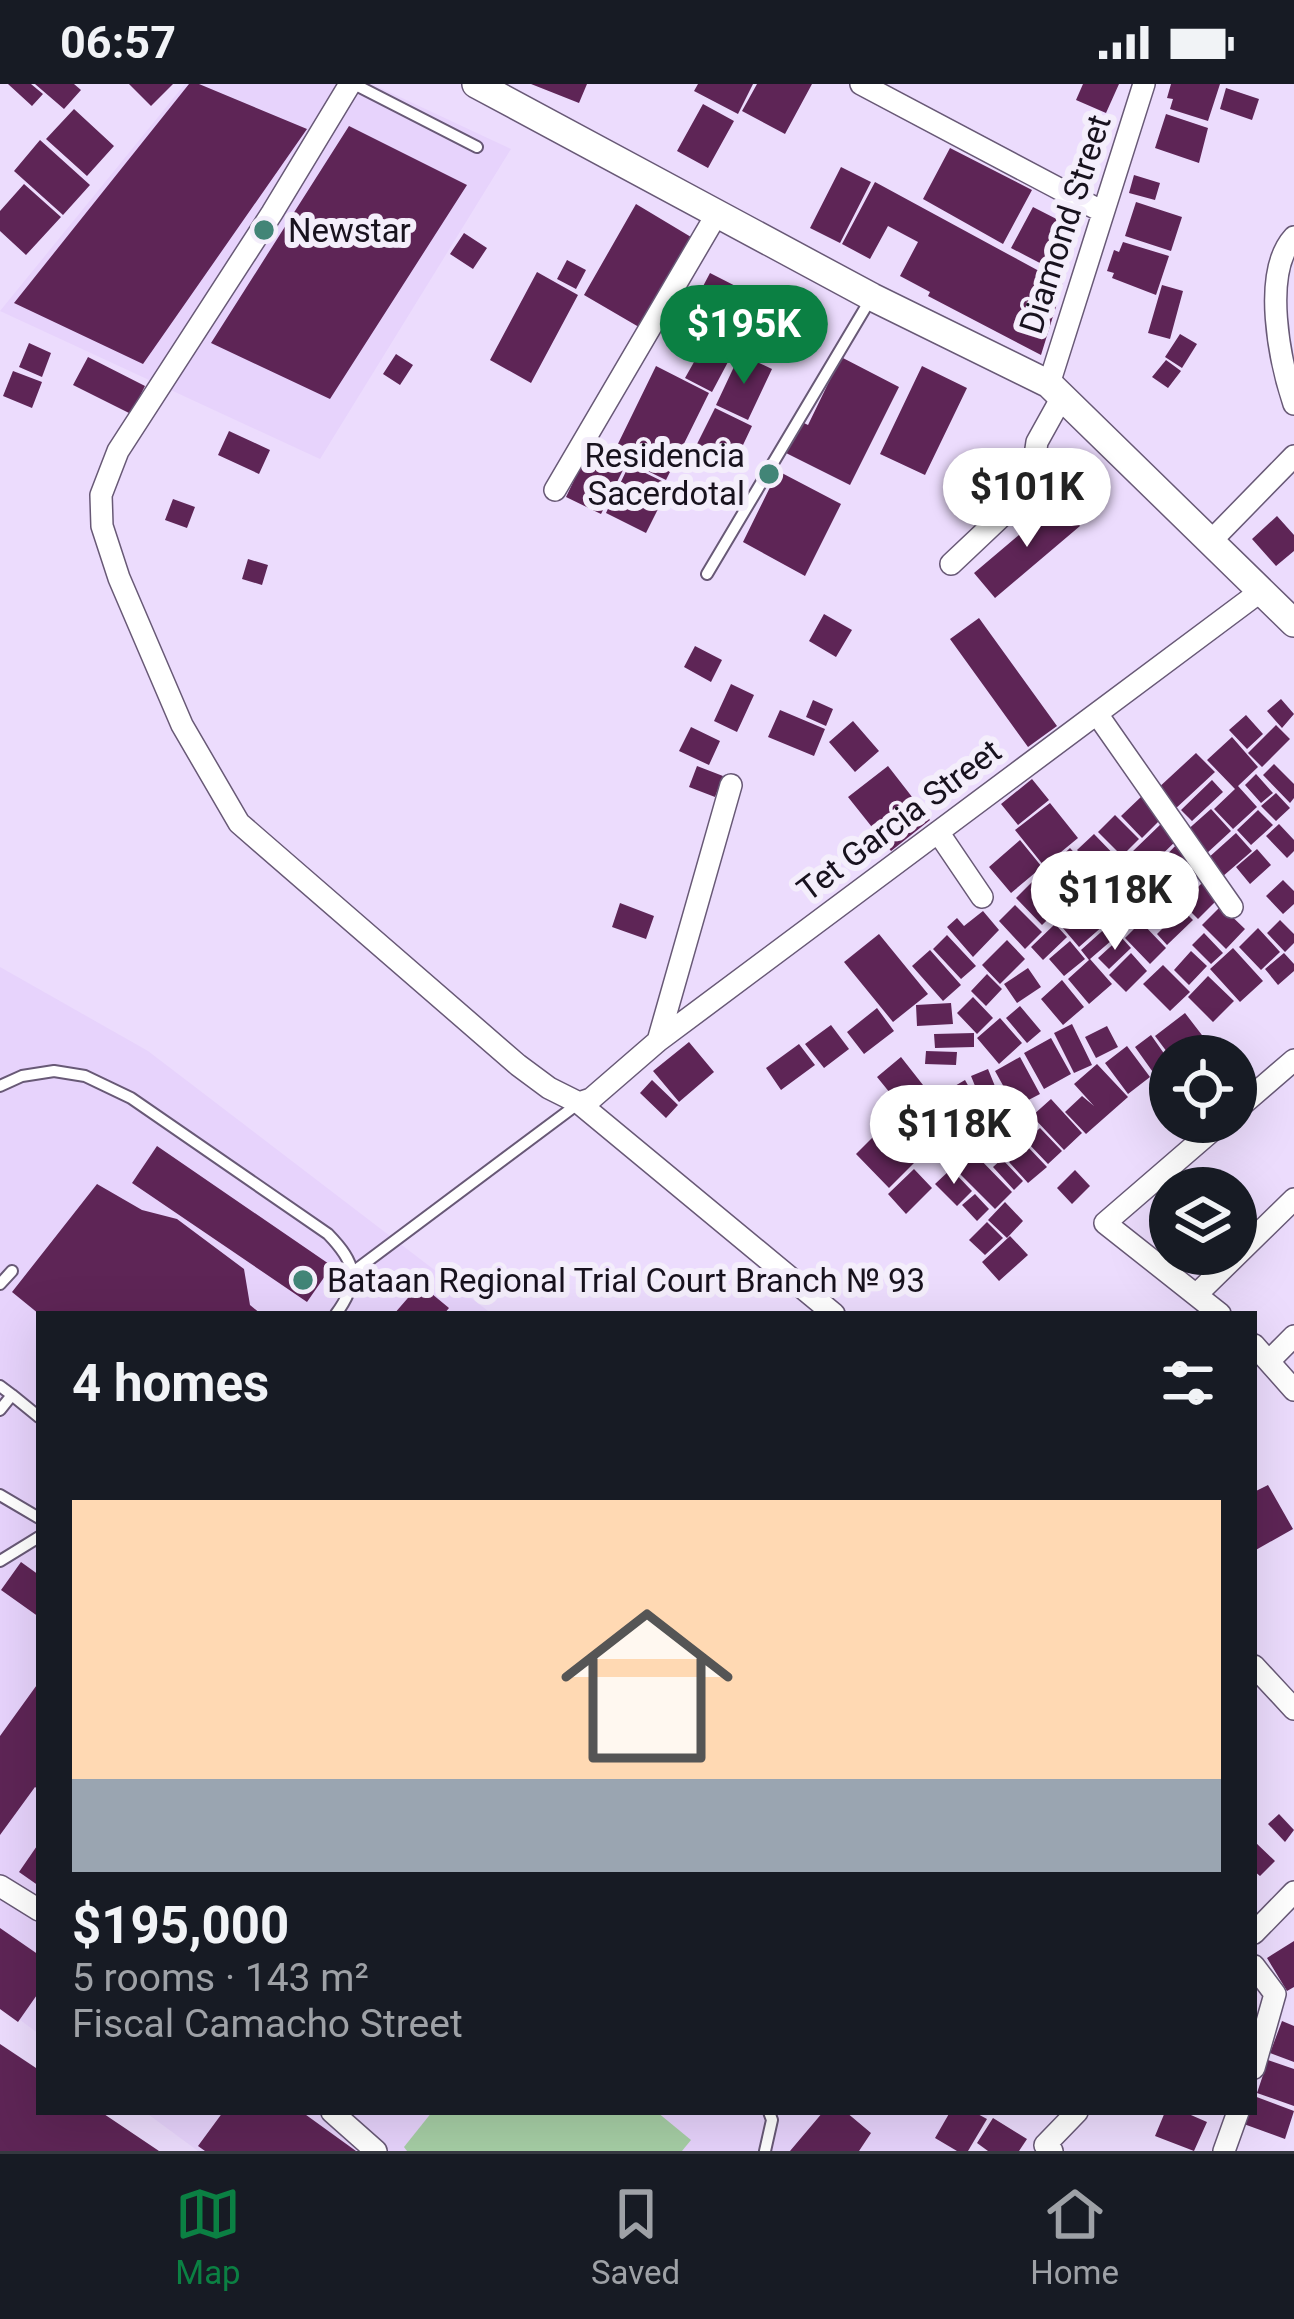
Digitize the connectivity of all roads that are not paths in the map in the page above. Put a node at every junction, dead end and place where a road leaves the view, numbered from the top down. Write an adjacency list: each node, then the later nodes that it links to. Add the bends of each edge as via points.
1 (352, 84): 5 (lane); 28 (street, via 118,452 101,495 102,526 182,724 239,823 518,1065)
2 (476, 84): 7 (street)
3 (861, 84): 6 (street)
4 (1144, 84): 6 (street, Diamond Street)
5 (476, 147)
6 (1101, 211): 10 (street, Diamond Street)
7 (718, 212): 9 (street); 13 (street)
8 (1294, 237): 11 (street, via 1281,260 1277,316)
9 (872, 297): 10 (street); 16 (lane)
10 (1056, 390): 14 (street); 15 (street, Diamond Street, via 1022,497)
11 (1294, 404)
12 (1294, 457): 14 (street)
13 (555, 490)
14 (1211, 541): 17 (street)
15 (951, 564)
16 (707, 574)
17 (1261, 591): 18 (street); 19 (street, Tet Garcia Street)
18 (1294, 623)
19 (1097, 714): 21 (street, Tet Garcia Street); 23 (street)
20 (730, 785): 24 (street)
21 (938, 832): 22 (street); 24 (street, Tet Garcia Street)
22 (982, 897)
23 (1232, 907)
24 (658, 1042): 28 (street, Tet Garcia Street)
25 (1294, 1060): 27 (street)
26 (0, 1087): 32 (lane, via 54,1071 131,1098 328,1234)
27 (1257, 1092)
28 (579, 1103): 32 (lane); 36 (street)
29 (1198, 1143): 34 (street, via 1105,1223)
30 (1294, 1198): 34 (street)
31 (12, 1271): 33 (lane)
32 (353, 1272): 35 (lane)
33 (0, 1284)
34 (1198, 1293): 37 (street)
35 (338, 1311)
36 (830, 1311)
37 (1217, 1311)
38 (1294, 1336): 39 (street)
39 (1262, 1353): 41 (street)
40 (0, 1386): 42 (lane)
41 (1294, 1390)
42 (12, 1395): 43 (lane); 44 (lane)
43 (0, 1411)
44 (36, 1415)
45 (0, 1495): 46 (lane)
46 (36, 1516)
47 (36, 1539): 48 (lane)
48 (0, 1561)
49 (1257, 1669): 50 (street)
50 (1294, 1709)
51 (0, 1886): 53 (street)
52 (1294, 1892): 54 (street)
53 (36, 1908)
54 (1257, 1931)
55 (1257, 1970): 56 (street, via 1275,1994)
56 (1257, 2057)
57 (335, 2115): 61 (street)
58 (771, 2115): 62 (lane)
59 (1074, 2115): 63 (street, via 1045,2145)
60 (1237, 2115): 64 (street)
61 (376, 2151)
62 (765, 2151)
63 (1052, 2151)
64 (1224, 2151)

